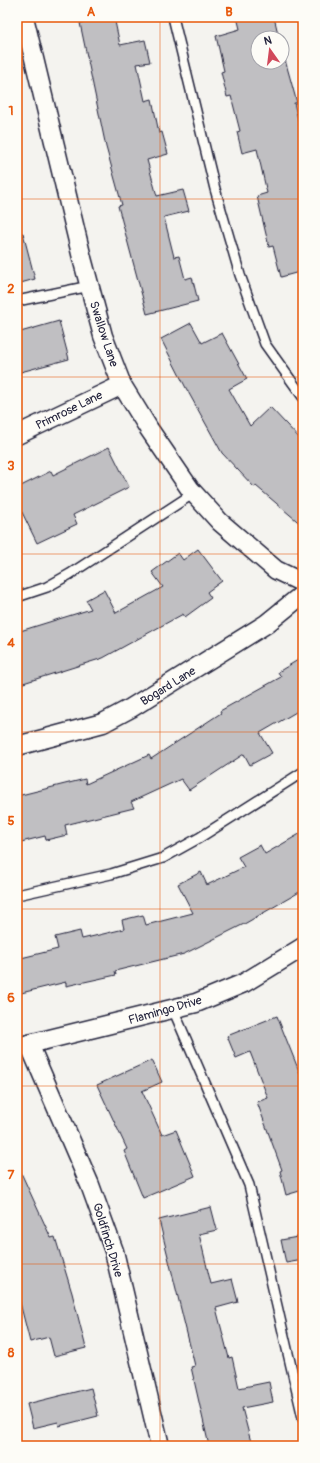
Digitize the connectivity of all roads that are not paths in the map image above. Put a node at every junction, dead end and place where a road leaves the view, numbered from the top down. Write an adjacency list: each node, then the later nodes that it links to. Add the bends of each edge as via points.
1 (24, 17): 3 (street, Swallow Lane)
2 (173, 17): 6 (lane, via 215,189 240,275 265,344)
3 (90, 286): 4 (lane); 5 (street, Swallow Lane, via 103,336)
4 (17, 301)
5 (122, 385): 7 (street, Primrose Lane); 8 (street, Swallow Lane)
6 (303, 397)
7 (17, 435)
8 (194, 493): 9 (street, Swallow Lane, via 220,522 276,570); 11 (lane, via 47,587)
9 (303, 584)
10 (303, 594): 12 (street, Bogard Lane, via 266,624 103,723)
11 (17, 597)
12 (17, 746)
13 (303, 772): 14 (lane, via 163,858 111,874)
14 (17, 895)
15 (302, 949): 16 (street, Flamingo Drive, via 244,983 196,1004)
16 (173, 1009): 17 (street, Flamingo Drive); 18 (lane, via 249,1185)
17 (23, 1046): 19 (street, Goldfinch Drive, via 90,1185 114,1251)
18 (303, 1418)
19 (160, 1446)

